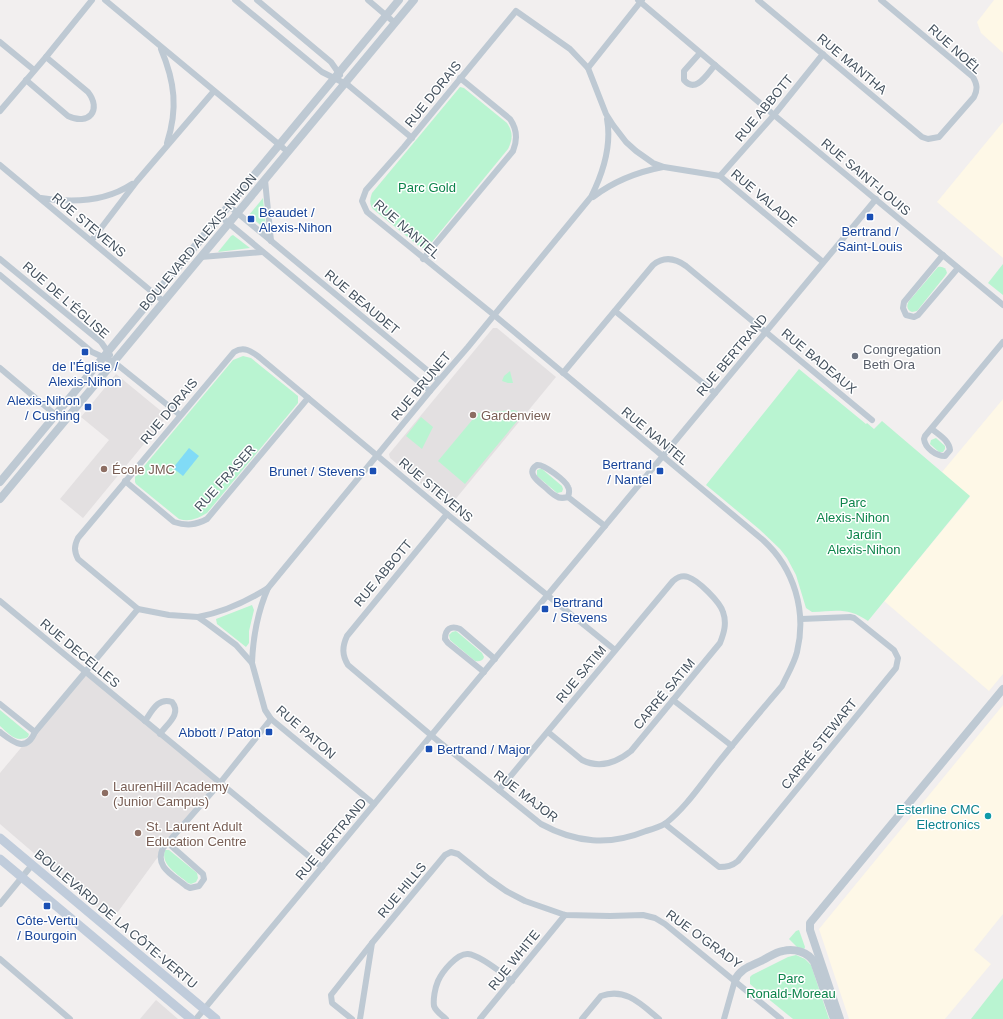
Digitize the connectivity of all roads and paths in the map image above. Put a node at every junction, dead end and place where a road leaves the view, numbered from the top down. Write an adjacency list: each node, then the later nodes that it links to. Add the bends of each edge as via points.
1 (92, 0): 18 (street)
2 (105, 0): 15 (street)
3 (235, 0): 22 (street, via 322,72)
4 (257, 0): 22 (street, via 331,62)
5 (368, 0): 12 (street)
6 (399, 0): 12 (street, BOULEVARD ALEXIS-NIHON)
7 (414, 0): 13 (street, BOULEVARD ALEXIS-NIHON)
8 (758, 0): 17 (street, RUE MANTHA)
9 (881, 0): 31 (street, RUE NOËL, via 973,77 977,84 974,97 939,137)
10 (641, 1): 16 (street, RUE SAINT-LOUIS); 20 (street)
11 (516, 11): 20 (street, RUE VALADE, via 570,49); 23 (street, RUE DORAIS)
12 (386, 15): 13 (street); 22 (street, BOULEVARD ALEXIS-NIHON)
13 (395, 23): 25 (street, BOULEVARD ALEXIS-NIHON)
14 (0, 42): 21 (street)
15 (160, 47): 26 (street); 33 (street, via 168,64 174,97 171,131)
16 (700, 53): 19 (street, RUE SAINT-LOUIS); 19 (street, via 684,71 684,80 688,84 698,84)
17 (823, 54): 29 (street, RUE ABBOTT); 31 (street, RUE MANTHA, via 922,137)
18 (46, 58): 21 (street); 24 (street, via 93,98 94,106 88,118 83,120 68,116)
19 (715, 65): 29 (street, RUE SAINT-LOUIS)
20 (588, 68): 28 (street, RUE VALADE)
21 (34, 70): 24 (street)
22 (337, 75): 25 (street); 32 (street, BOULEVARD ALEXIS-NIHON)
23 (460, 78): 30 (street, RUE DORAIS); 54 (street, via 510,119 515,126 516,143 513,151)
24 (26, 80): 27 (street)
25 (345, 82): 30 (street); 34 (street, BOULEVARD ALEXIS-NIHON)
26 (214, 91): 32 (street); 33 (street)
27 (0, 111)
28 (606, 114): 36 (street, RUE VALADE, via 617,132 636,152); 42 (street, RUE BRUNET, via 609,139 607,154)
29 (774, 114): 37 (street, RUE ABBOTT); 43 (street, RUE SAINT-LOUIS)
30 (412, 138): 40 (street, RUE DORAIS)
31 (934, 138)
32 (279, 145): 34 (street); 44 (street, BOULEVARD ALEXIS-NIHON)
33 (166, 147): 39 (street)
34 (288, 152): 38 (street, BOULEVARD ALEXIS-NIHON)
35 (0, 165): 41 (street, RUE STEVENS)
36 (664, 167): 37 (street, RUE VALADE); 42 (street, RUE BRUNET, via 628,176)
37 (720, 176): 55 (street, RUE VALADE)
38 (265, 180): 45 (street, BOULEVARD ALEXIS-NIHON); 49 (street)
39 (137, 181): 41 (street, via 120,192 94,198); 48 (street)
40 (366, 190): 54 (street, RUE NANTEL, via 362,201 367,212)
41 (39, 198): 48 (street, RUE STEVENS)
42 (591, 198): 62 (street, RUE BRUNET)
43 (876, 199): 51 (street, RUE SAINT-LOUIS); 55 (street, RUE BERTRAND)
44 (229, 206): 45 (street, RUE BEAUDET); 46 (street, BOULEVARD ALEXIS-NIHON)
45 (237, 213): 47 (street, BOULEVARD ALEXIS-NIHON); 49 (street, RUE BEAUDET)
46 (220, 216): 47 (street, RUE BEAUDET); 58 (street, BOULEVARD ALEXIS-NIHON)
47 (228, 224): 50 (street, RUE BEAUDET); 52 (street, BOULEVARD ALEXIS-NIHON)
48 (92, 240): 58 (street, RUE STEVENS)
49 (271, 241): 70 (street, RUE BEAUDET)
50 (262, 252): 52 (street); 71 (street, RUE BEAUDET)
51 (943, 255): 56 (street, RUE SAINT-LOUIS); 56 (street, via 904,302 906,315 918,315)
52 (201, 257): 59 (street, BOULEVARD ALEXIS-NIHON)
53 (0, 259): 66 (street, RUE DE L'ÉGLISE, via 101,342)
54 (423, 259): 62 (street, RUE NANTEL)
55 (823, 262): 63 (street, RUE BERTRAND)
56 (958, 268): 60 (street, RUE SAINT-LOUIS)
57 (0, 275): 66 (street, RUE DE L'ÉGLISE, via 92,352)
58 (155, 295): 59 (street, RUE STEVENS); 66 (street, BOULEVARD ALEXIS-NIHON)
59 (163, 301): 67 (street, BOULEVARD ALEXIS-NIHON)
60 (1003, 305)
61 (615, 311): 63 (street, RUE BADEAUX, via 653,265 670,259 680,262); 69 (street); 72 (street)
62 (494, 316): 69 (street, RUE NANTEL); 70 (street, RUE BRUNET)
63 (766, 332): 72 (street, RUE BERTRAND); 76 (street, RUE BADEAUX)
64 (1003, 342): 78 (street)
65 (242, 349): 73 (street, RUE STEVENS, via 259,357); 75 (street, RUE DORAIS, via 230,355)
66 (105, 354): 67 (street, RUE DE L'ÉGLISE); 74 (street, BOULEVARD ALEXIS-NIHON)
67 (114, 362): 75 (street, RUE DE L'ÉGLISE); 77 (street, BOULEVARD ALEXIS-NIHON)
68 (0, 368): 74 (street)
69 (563, 373): 80 (street, RUE NANTEL)
70 (439, 380): 71 (street, RUE BRUNET)
71 (430, 390): 79 (street, RUE BRUNET)
72 (715, 393): 80 (street, RUE BERTRAND)
73 (308, 398): 79 (street, RUE STEVENS); 81 (street, RUE FRASER, via 207,519 199,523 191,525 174,522)
74 (56, 415): 77 (street); 82 (street, BOULEVARD ALEXIS-NIHON)
75 (180, 415): 81 (street, RUE DORAIS)
76 (872, 420)
77 (64, 422): 84 (street, BOULEVARD ALEXIS-NIHON)
78 (932, 429): 78 (street, via 924,442 938,456 945,456 950,446)
79 (378, 456): 85 (street, RUE STEVENS); 88 (street, RUE BRUNET)
80 (663, 457): 86 (street, RUE BERTRAND); 93 (street, RUE NANTEL, via 770,546 793,583)
81 (125, 481): 91 (street, RUE DORAIS, via 78,538 75,550 78,559)
82 (0, 482)
83 (568, 497): 83 (street, via 566,483 544,466 534,467 532,475 536,480 555,496); 86 (street)
84 (0, 499)
85 (447, 514): 89 (street, RUE STEVENS); 95 (street, RUE ABBOTT, via 350,630)
86 (605, 526): 89 (street, RUE BERTRAND)
87 (682, 576): 94 (street, RUE SATIM, via 673,581); 101 (street, CARRÉ SATIM, via 693,580 713,596 723,612 725,622 720,643)
88 (268, 588): 92 (street, RUE BRUNET, via 223,611); 97 (street, RUE BRUNET, via 261,604 254,634)
89 (548, 595): 94 (street, RUE STEVENS); 96 (street, RUE BERTRAND)
90 (0, 601): 98 (street, RUE DECELLES)
91 (138, 609): 92 (street); 98 (street)
92 (198, 617): 97 (street, RUE PATON, via 236,645)
93 (801, 618): 110 (street, RUE NANTEL, via 797,652 782,686); 114 (street, CARRÉ STEWART, via 854,618 894,650 898,658 896,668 743,855 732,865 719,867)
94 (615, 650): 107 (street, RUE SATIM)
95 (343, 651): 109 (street, RUE MAJOR, via 348,665)
96 (495, 659): 99 (street, RUE BERTRAND); 99 (street, via 460,629 450,627 447,630 445,640)
97 (252, 663): 103 (street, RUE PATON, via 265,710)
98 (85, 671): 104 (street, RUE DECELLES); 106 (street)
99 (484, 672): 109 (street, RUE BERTRAND)
100 (1003, 689): 142 (street, via 810,923 810,930)
101 (673, 700): 107 (street, CARRÉ SATIM, via 631,751 610,764 587,763); 110 (street)
102 (0, 704): 106 (street)
103 (271, 719): 111 (street); 113 (street, RUE PATON)
104 (145, 721): 108 (street, RUE DECELLES); 108 (street, via 160,702 172,702 175,705 175,716)
105 (0, 732): 106 (street, via 11,741 20,744 29,742)
106 (35, 732)
107 (548, 732): 112 (street, RUE SATIM)
108 (160, 734): 111 (street, RUE DECELLES)
109 (432, 736): 112 (street, RUE MAJOR); 113 (street, RUE BERTRAND)
110 (732, 746): 114 (street, RUE MAJOR, via 687,802)
111 (220, 783): 116 (street); 120 (street, RUE DECELLES)
112 (499, 790): 114 (street, RUE MAJOR, via 541,824 571,837 598,841 615,840)
113 (374, 804): 120 (street, RUE BERTRAND)
114 (665, 824)
115 (0, 838): 119 (main road, BOULEVARD DE LA CÔTE-VERTU)
116 (168, 844): 116 (street, via 160,854 163,866 186,886 199,886 204,879 203,874)
117 (451, 852): 123 (street, RUE O'GRADY, via 458,854 506,891 525,901); 124 (street, RUE HILLS, via 445,855)
118 (0, 859): 121 (main road)
119 (32, 865): 121 (street); 128 (main road, BOULEVARD DE LA CÔTE-VERTU)
120 (322, 867): 128 (street, RUE BERTRAND)
121 (22, 878): 122 (street); 130 (main road)
122 (0, 904)
123 (565, 915): 126 (street, RUE O'GRADY, via 643,915 655,918); 127 (street, RUE WHITE)
124 (372, 943): 133 (street, RUE HILLS, via 330,998 332,1003); 134 (street)
125 (0, 959): 129 (street)
126 (735, 980): 139 (street); 140 (street); 141 (street, RUE O'GRADY, via 745,968 781,951 797,951 810,957 814,962)
127 (512, 981): 135 (street, via 487,962 470,954 458,956 437,983 435,1007); 136 (street, RUE WHITE)
128 (204, 1009): 131 (street, RUE BERTRAND); 132 (main road, BOULEVARD DE LA CÔTE-VERTU)
129 (70, 1019)
130 (192, 1019)
131 (196, 1019)
132 (216, 1019)
133 (352, 1019)
134 (360, 1019)
135 (446, 1019)
136 (480, 1019)
137 (582, 1019): 138 (street, via 601,996 621,994 634,998)
138 (659, 1019)
139 (724, 1019)
140 (781, 1019)
141 (834, 1019)
142 (840, 1019)

